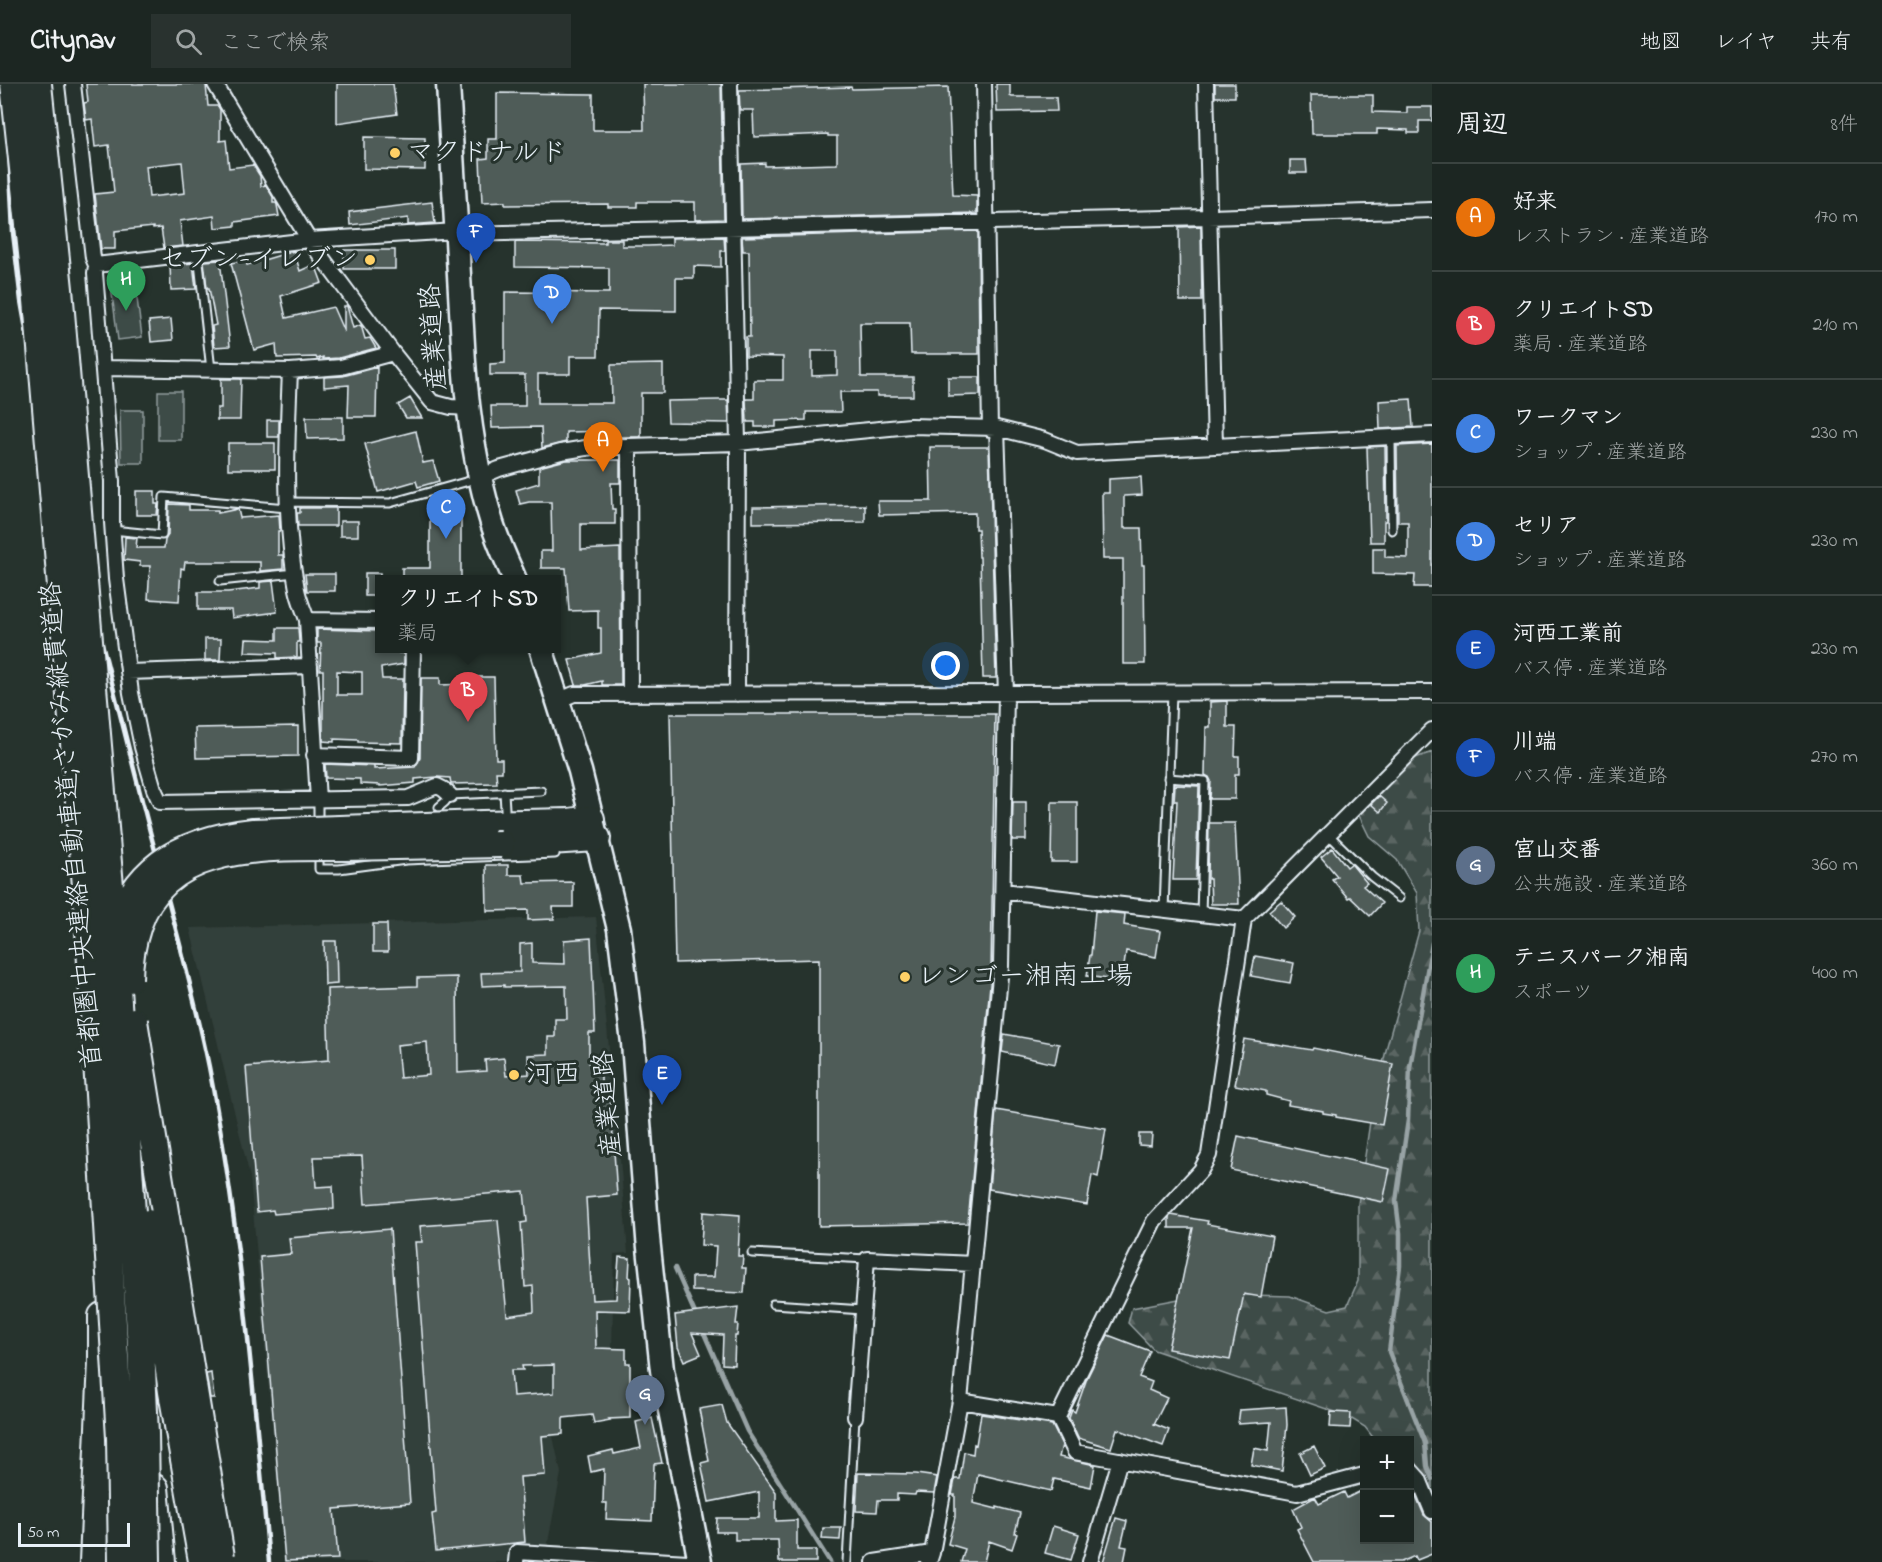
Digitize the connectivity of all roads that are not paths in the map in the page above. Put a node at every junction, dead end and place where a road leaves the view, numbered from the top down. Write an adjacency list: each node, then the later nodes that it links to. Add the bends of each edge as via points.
1 (14, 84): 64 (highway, 首都圏中央連絡自動車道;さがみ縦貫道路, bridge, via 37,300)
2 (38, 84): 70 (highway, 首都圏中央連絡自動車道;さがみ縦貫道路, bridge, via 111,898)
3 (73, 84): 16 (street)
4 (215, 84): 14 (street)
5 (448, 84): 13 (main road, 産業道路)
6 (730, 84): 12 (street)
7 (984, 84): 11 (street)
8 (1206, 84): 10 (street)
9 (1432, 210): 10 (street)
10 (1209, 217): 11 (street); 27 (street)
11 (986, 223): 12 (street); 22 (street)
12 (734, 229): 13 (street); 25 (street)
13 (457, 233): 14 (street); 21 (main road, 産業道路)
14 (309, 240): 15 (street); 17 (street)
15 (198, 254): 16 (street); 19 (lane)
16 (96, 266): 18 (street)
17 (393, 353): 20 (street, via 341,367); 21 (street, via 432,402)
18 (104, 368): 19 (street); 30 (street)
19 (211, 370): 20 (street)
20 (290, 371): 29 (street)
21 (468, 408): 28 (main road, 産業道路)
22 (993, 428): 25 (street, via 909,426); 27 (street, via 1045,440 1077,453); 45 (street)
23 (1432, 435): 24 (street)
24 (1391, 437): 27 (street); 31 (lane)
25 (738, 443): 26 (street); 44 (street)
26 (629, 447): 28 (street, via 561,452); 43 (street)
27 (1215, 447)
28 (480, 477): 29 (lane, via 390,503); 33 (main road, 産業道路, via 492,525)
29 (287, 505): 30 (lane, via 164,497 162,535); 32 (street)
30 (112, 530): 40 (street)
31 (1392, 530)
32 (295, 573): 34 (lane); 35 (street)
33 (513, 575)
34 (220, 581)
35 (307, 620): 36 (street); 39 (street)
36 (375, 621)
37 (413, 653): 48 (street, via 411,758)
38 (543, 653): 46 (main road, 産業道路)
39 (310, 666): 40 (street); 48 (street)
40 (128, 672): 53 (street, via 142,747 160,802)
41 (1172, 693): 42 (street); 45 (street); 49 (lane)
42 (1432, 693)
43 (630, 694): 44 (street); 46 (street, via 574,694)
44 (737, 694): 45 (street)
45 (1006, 694): 59 (street)
46 (557, 701): 56 (main road, 産業道路)
47 (1432, 730): 57 (street)
48 (314, 755): 53 (street)
49 (1168, 778): 61 (lane); 62 (lane, via 1205,780)
50 (541, 791): 51 (lane)
51 (504, 792): 52 (lane); 55 (lane)
52 (450, 795): 53 (street, via 437,786 408,798); 54 (lane)
53 (318, 800): 58 (lane, via 319,869 406,860)
54 (439, 807)
55 (505, 809)
56 (594, 828): 83 (highway, bridge, via 501,844 272,848 231,853 173,875 159,887 141,916 131,950 130,993); 83 (highway, bridge, via 569,822 231,834 174,854 158,864 134,891 119,922 112,954 114,1018 172,1392); 86 (main road, 産業道路, via 619,929 662,1370)
57 (1328, 834): 60 (lane); 63 (street)
58 (555, 854)
59 (1003, 891): 61 (street); 67 (street, via 1001,966)
60 (1399, 898)
61 (1164, 910): 62 (street)
62 (1201, 914): 63 (street)
63 (1244, 920): 72 (street, via 1209,1155 1201,1170 1154,1221)
64 (93, 996): 79 (highway, bridge, via 102,1361); 80 (highway, 首都圏中央連絡自動車道;さがみ縦貫道路, bridge, via 120,1437)
65 (752, 1253): 66 (lane)
66 (867, 1259): 67 (street); 69 (street)
67 (973, 1264): 71 (street)
68 (773, 1304): 69 (lane)
69 (863, 1310): 73 (street)
70 (141, 1347): 81 (highway, 首都圏中央連絡自動車道;さがみ縦貫道路, bridge); 82 (highway, bridge)
71 (960, 1401): 72 (street); 78 (street)
72 (1058, 1417): 74 (street, via 1075,1452)
73 (855, 1418): 87 (lane)
74 (1120, 1460): 76 (street, via 1297,1493); 89 (street)
75 (1414, 1473): 77 (street)
76 (1360, 1476)
77 (1432, 1511)
78 (931, 1557): 88 (street)
79 (93, 1562)
80 (122, 1562)
81 (147, 1562)
82 (162, 1562)
83 (207, 1562)
84 (516, 1562): 85 (street, via 518,1552)
85 (688, 1562)
86 (700, 1562)
87 (847, 1562)
88 (874, 1562)
89 (1090, 1562)

